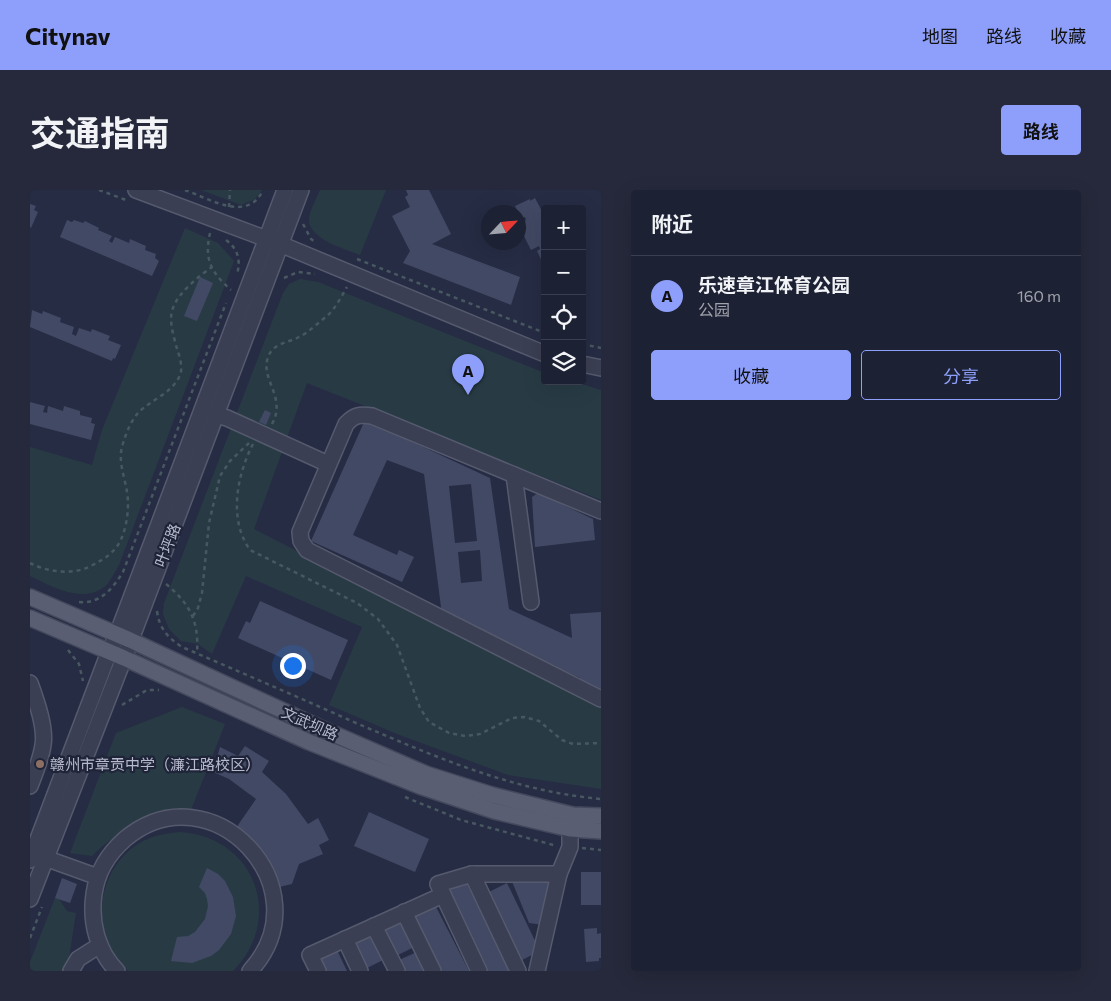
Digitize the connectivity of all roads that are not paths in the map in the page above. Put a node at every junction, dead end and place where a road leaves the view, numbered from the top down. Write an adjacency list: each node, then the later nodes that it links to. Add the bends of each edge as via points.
1 (284, 190): 4 (street, 叶坪路)
2 (301, 190): 4 (street, 叶坪路)
3 (132, 195): 4 (street)
4 (273, 242): 5 (street); 8 (street, 叶坪路); 15 (street, 叶坪路)
5 (541, 352)
6 (586, 365): 7 (street)
7 (601, 368)
8 (216, 415): 9 (street, via 268,429); 15 (street, 叶坪路)
9 (328, 464): 10 (street, via 346,424 360,414); 19 (street, via 300,532 307,550)
10 (514, 474): 11 (street); 13 (street)
11 (601, 511)
12 (30, 597): 15 (main road, 文武坝路)
13 (531, 602)
14 (30, 618): 16 (main road, 文武坝路)
15 (124, 638): 16 (street, 叶坪路); 17 (street, 叶坪路); 21 (main road, 文武坝路, via 426,774 573,815)
16 (109, 652): 17 (main road, 文武坝路); 25 (street, 叶坪路)
17 (124, 658): 22 (main road, 文武坝路, via 309,742 422,787 494,811); 24 (street, 叶坪路)
18 (30, 683): 20 (street, via 40,714 43,743)
19 (601, 699)
20 (30, 786)
21 (601, 816)
22 (570, 829): 23 (main road, 文武坝路); 27 (street, via 570,847)
23 (601, 831)
24 (45, 858): 28 (street); 30 (street, 叶坪路)
25 (30, 860)
26 (472, 874): 27 (street); 29 (street, via 438,884); 43 (street)
27 (559, 874): 44 (street)
28 (98, 877): 34 (street, via 92,904); 37 (street, via 120,843 155,822 196,819 209,821 234,833 262,863 274,902 268,942)
29 (443, 895): 31 (street); 42 (street)
30 (36, 902)
31 (404, 912): 32 (street); 41 (street)
32 (374, 926): 33 (street); 40 (street)
33 (345, 939): 38 (street, via 310,955); 39 (street)
34 (100, 945): 35 (street, via 78,959); 36 (street)
35 (71, 971)
36 (117, 971)
37 (250, 971)
38 (318, 971)
39 (360, 971)
40 (397, 971)
41 (433, 971)
42 (479, 971)
43 (518, 971)
44 (537, 971)

